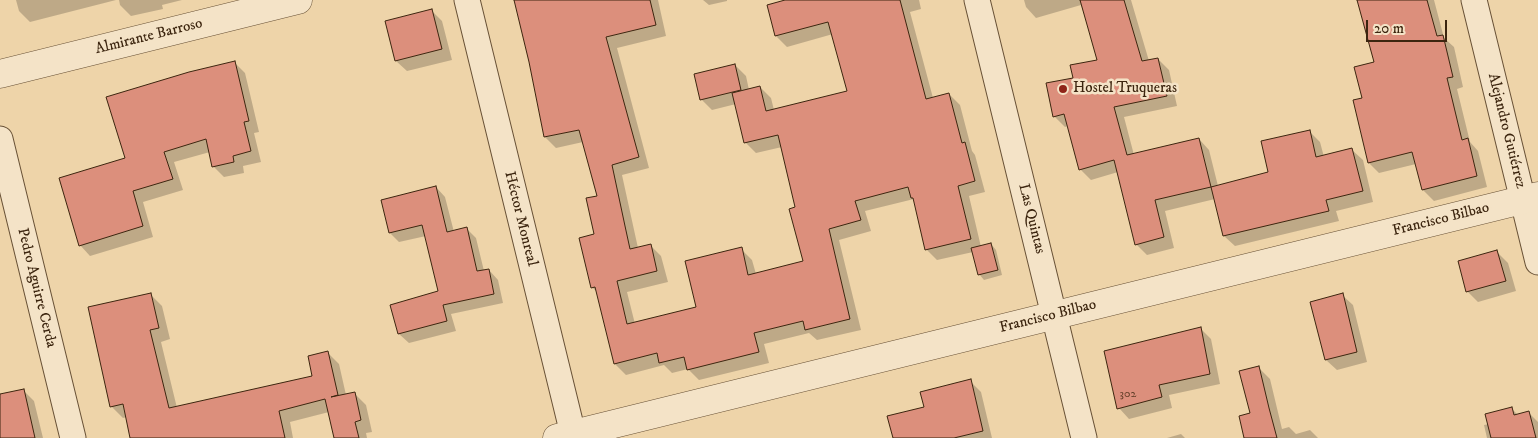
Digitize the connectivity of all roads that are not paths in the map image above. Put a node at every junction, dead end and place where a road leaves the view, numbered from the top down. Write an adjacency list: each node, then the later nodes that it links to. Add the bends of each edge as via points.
1 (298, 0): 5 (street, Almirante Barroso)
2 (467, 0): 10 (street, Héctor Monreal)
3 (978, 0): 9 (street, Las Quintas)
4 (1474, 0): 7 (street, Alejandro Gutiérrez)
5 (0, 74)
6 (0, 139): 11 (street, Pedro Aguirre Cerda)
7 (1530, 198): 8 (street, Alejandro Gutiérrez); 9 (street, Francisco Bilbao)
8 (1538, 262)
9 (1054, 316): 10 (street, Francisco Bilbao); 12 (street, Las Quintas)
10 (568, 437)
11 (73, 438)
12 (1084, 438)

